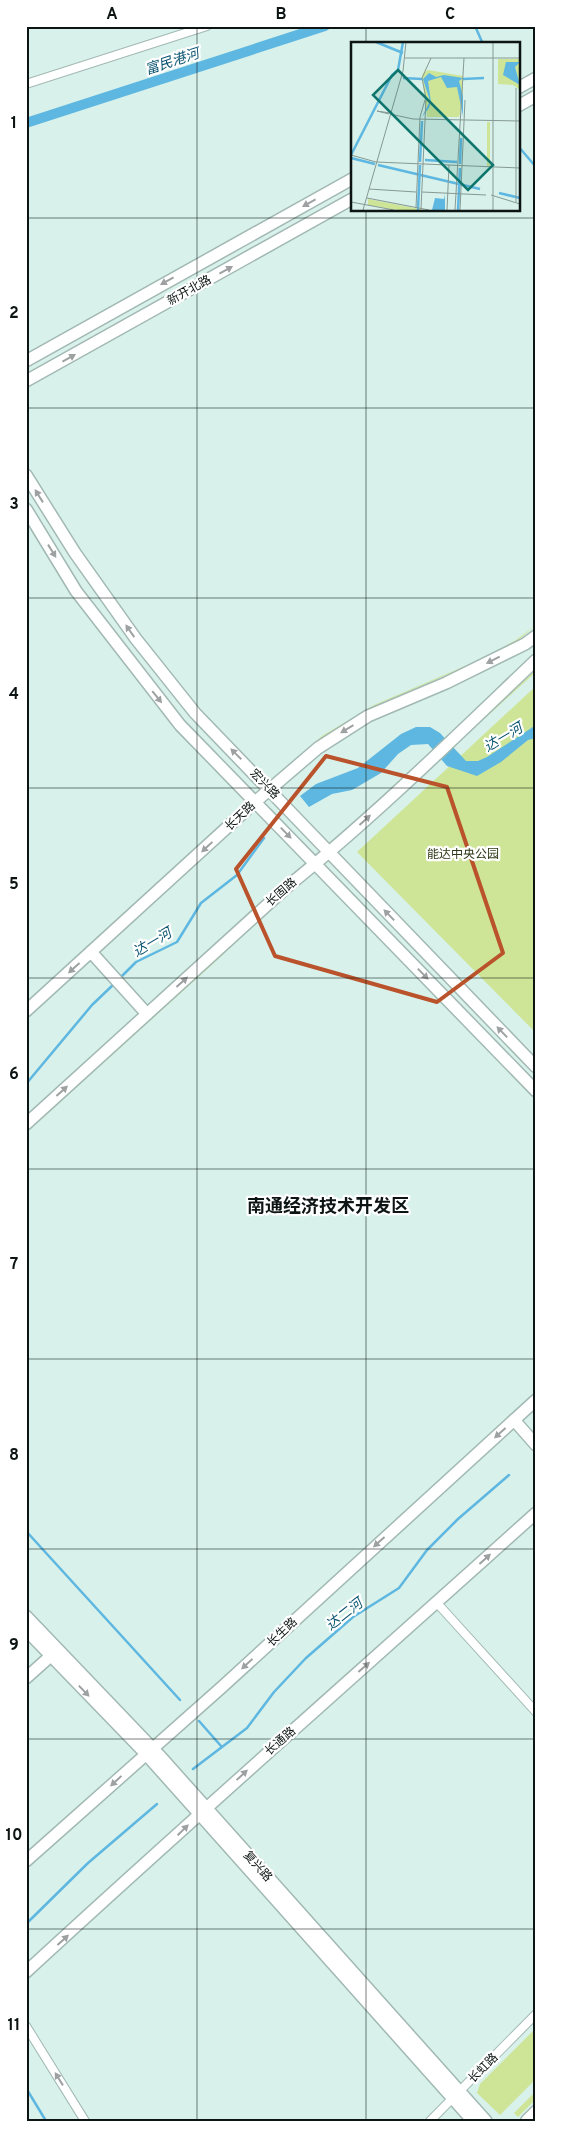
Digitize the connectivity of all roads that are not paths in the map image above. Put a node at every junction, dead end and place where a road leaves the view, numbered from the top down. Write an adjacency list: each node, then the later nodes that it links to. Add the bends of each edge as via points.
1 (207, 26): 3 (street)
2 (536, 78): 4 (street)
3 (26, 84)
4 (520, 87)
5 (536, 96): 6 (street)
6 (520, 105)
7 (351, 180): 9 (street, 新开北路, one-way to 9)
8 (351, 200): 10 (street, 新开北路, one-way to 8)
9 (26, 360)
10 (26, 381)
11 (26, 475): 15 (street, 宏兴路, one-way to 11, via 195,713 136,639 75,553)
12 (26, 510): 16 (street, 宏兴路, one-way to 16, via 76,590 138,673 180,725)
13 (536, 636): 15 (street, 长天路, one-way to 15, via 446,683 368,716 318,748)
14 (536, 660): 17 (street, 长固路, one-way to 14)
15 (270, 788): 16 (street, 长天路); 17 (street, 宏兴路)
16 (255, 802): 18 (street, 宏兴路, one-way to 18); 19 (street, 长天路, one-way to 19)
17 (328, 852): 18 (street, 长固路); 22 (street, 宏兴路, one-way to 17)
18 (316, 864): 21 (street, 长固路, one-way to 18); 23 (street, 宏兴路, one-way to 23)
19 (91, 952): 20 (street, 长天路, one-way to 20); 21 (street)
20 (26, 1011)
21 (147, 1014): 24 (street, 长固路, one-way to 21)
22 (536, 1067)
23 (536, 1091)
24 (26, 1124)
25 (536, 1400): 26 (street, 长生路)
26 (514, 1420): 27 (street); 35 (street, 长生路, one-way to 35, via 222,1687)
27 (536, 1445)
28 (536, 1513): 29 (street, 长通路, one-way to 28)
29 (437, 1603): 34 (street); 36 (street, 长通路, one-way to 29)
30 (26, 1616): 32 (street, 复兴路)
31 (26, 1630): 32 (street, 复兴路)
32 (54, 1653): 33 (street); 35 (street, 复兴路)
33 (26, 1678)
34 (536, 1712)
35 (148, 1750): 36 (street, 复兴路); 37 (street, 长生路, one-way to 37)
36 (203, 1811): 38 (street, 长通路, one-way to 36); 41 (street, 复兴路)
37 (26, 1861)
38 (26, 1972)
39 (536, 2014): 41 (street, 长虹路)
40 (26, 2026): 43 (street, one-way to 40)
41 (455, 2095): 44 (street, 长虹路); 45 (street, 复兴路); 46 (street, 复兴路)
42 (536, 2112): 47 (main road)
43 (85, 2121)
44 (430, 2121)
45 (473, 2121)
46 (486, 2121)
47 (527, 2121)

